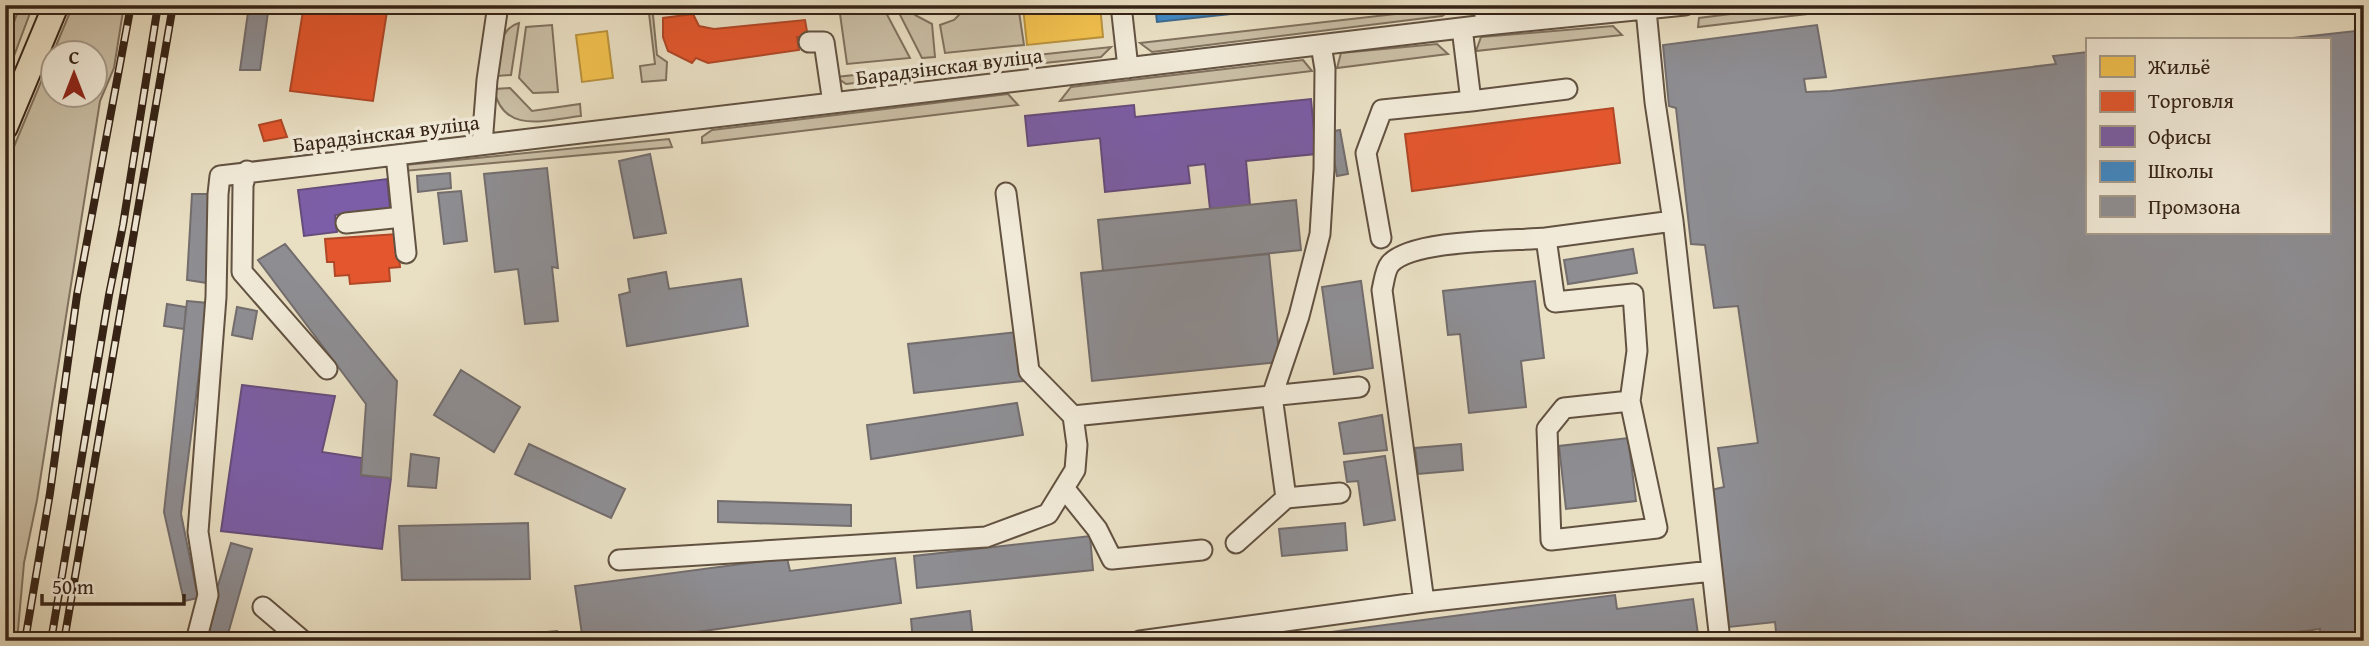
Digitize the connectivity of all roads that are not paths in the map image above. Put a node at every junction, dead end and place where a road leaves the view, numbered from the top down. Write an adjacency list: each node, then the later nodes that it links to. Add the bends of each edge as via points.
1 (56, 5): 14 (main road)
2 (498, 5): 15 (street)
3 (1121, 5): 10 (street)
4 (1685, 5): 5 (street, Барадзінская вуліца)
5 (1646, 10): 6 (street, Барадзінская вуліца); 20 (street)
6 (1485, 15): 7 (street, Барадзінская вуліца)
7 (1462, 28): 9 (street, Барадзінская вуліца); 12 (street)
8 (809, 42): 13 (street, via 824,42)
9 (1321, 45): 10 (street, Барадзінская вуліца); 27 (street, via 1325,82 1320,234)
10 (1128, 68): 13 (street, Барадзінская вуліца)
11 (1567, 89): 12 (street)
12 (1471, 101): 22 (street, via 1382,110 1366,153)
13 (833, 103): 15 (street, Барадзінская вуліца)
14 (5, 127)
15 (482, 144): 16 (street, Барадзінская вуліца)
16 (396, 155): 17 (street, Барадзінская вуліца); 19 (street)
17 (247, 171): 25 (street, via 242,272); 39 (street, Барадзінская вуліца, via 220,176 218,194 216,297 198,532 208,595)
18 (1006, 193): 29 (street, via 1029,371)
19 (402, 217): 21 (street); 24 (street)
20 (1673, 222): 23 (street); 36 (street)
21 (346, 223)
22 (1381, 239)
23 (1546, 239): 28 (street, via 1555,302 1633,294 1637,351); 37 (street, via 1424,247 1388,265 1382,290)
24 (406, 253)
25 (327, 369)
26 (1359, 387): 27 (street)
27 (1272, 396): 29 (street); 32 (street)
28 (1630, 401): 28 (street, via 1657,528 1551,540 1547,429 1564,408)
29 (1073, 416): 30 (street, via 1074,470)
30 (1064, 488): 34 (street, via 1097,529 1112,559); 35 (street, via 1048,514 986,537)
31 (1340, 493): 32 (street)
32 (1286, 498): 33 (street)
33 (1236, 543)
34 (1202, 550)
35 (619, 559)
36 (1712, 570): 37 (street); 42 (street)
37 (1424, 602): 41 (street)
38 (262, 607): 40 (street)
39 (196, 641)
40 (303, 641)
41 (1140, 641)
42 (1720, 641)

